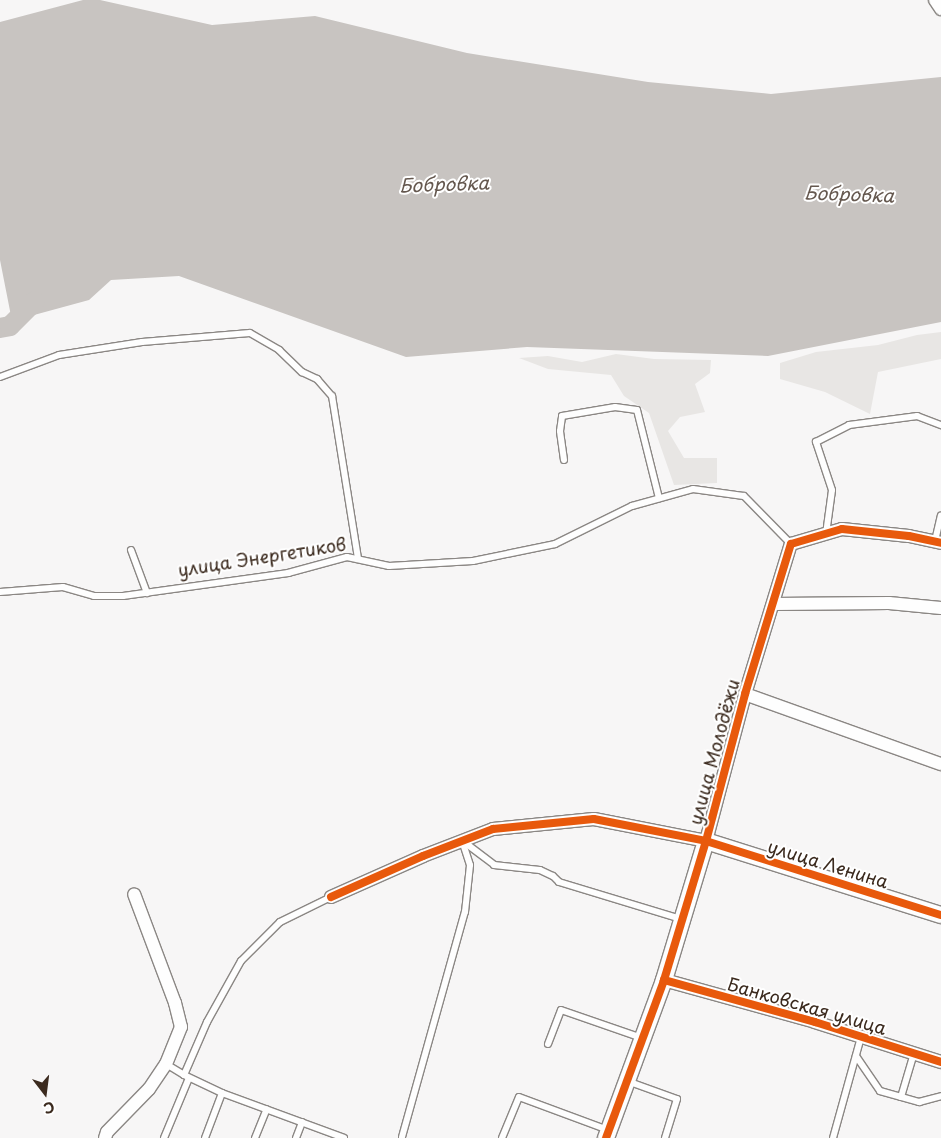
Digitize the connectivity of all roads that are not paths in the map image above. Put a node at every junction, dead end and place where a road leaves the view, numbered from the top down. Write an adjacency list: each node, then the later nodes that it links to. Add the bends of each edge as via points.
1 (935, 0): 2 (street)
2 (941, 9)
3 (0, 377): 12 (lane, via 59,356 142,342 250,333 279,350 302,372 317,378 332,396)
4 (941, 425): 8 (lane, via 917,416 849,424 816,442 832,490)
5 (564, 460): 6 (lane, via 560,431 562,416 615,407 637,410)
6 (659, 498): 10 (lane, улица Энергетиков, via 693,489 744,496); 12 (lane, улица Энергетиков, via 632,506 555,544 520,552 473,561 389,566)
7 (941, 516): 9 (lane)
8 (826, 534): 9 (street, via 842,529); 10 (street)
9 (938, 542)
10 (791, 544): 15 (street, улица Молодёжи)
11 (131, 550): 14 (lane)
12 (358, 560): 14 (lane, улица Энергетиков, via 348,557 288,573)
13 (0, 592): 14 (lane, улица Энергетиков, via 63,587 94,596)
14 (147, 593)
15 (773, 604): 16 (street, via 889,602); 17 (street, улица Молодёжи)
16 (941, 608)
17 (745, 694): 18 (street); 20 (street, улица Молодёжи)
18 (941, 764)
19 (462, 841): 20 (street, via 493,830 594,819); 22 (street); 24 (lane, via 494,865 540,870 559,882); 41 (lane, via 470,865 465,912)
20 (706, 841): 23 (street, улица Ленина); 24 (street, улица Молодёжи)
21 (134, 894): 32 (street, via 181,1027)
22 (332, 897): 33 (lane, via 280,922 241,961 206,1022)
23 (941, 915)
24 (682, 920): 25 (street, улица Молодёжи)
25 (664, 980): 26 (street, Банковская улица); 27 (street, улица Молодёжи)
26 (861, 1037): 29 (street, Банковская улица); 30 (lane)
27 (643, 1038): 28 (lane, via 561,1010); 34 (street, улица Молодёжи)
28 (548, 1044)
29 (914, 1053): 31 (street, Банковская улица); 37 (lane)
30 (856, 1056): 37 (lane, via 880,1091); 50 (lane)
31 (941, 1062)
32 (166, 1064): 33 (lane); 42 (street, via 150,1089 107,1132)
33 (186, 1076): 35 (lane); 43 (lane)
34 (627, 1081): 40 (street, улица Молодёжи); 49 (lane, via 677,1099)
35 (222, 1093): 38 (lane); 44 (lane)
36 (941, 1096): 37 (lane, via 919,1102)
37 (901, 1097)
38 (267, 1110): 39 (lane); 45 (lane)
39 (302, 1122): 46 (lane); 47 (lane)
40 (607, 1134): 48 (lane, via 519,1096)
41 (402, 1137)
42 (105, 1138)
43 (164, 1138)
44 (205, 1138)
45 (254, 1138)
46 (296, 1138)
47 (344, 1138)
48 (502, 1138)
49 (665, 1138)
50 (832, 1138)

